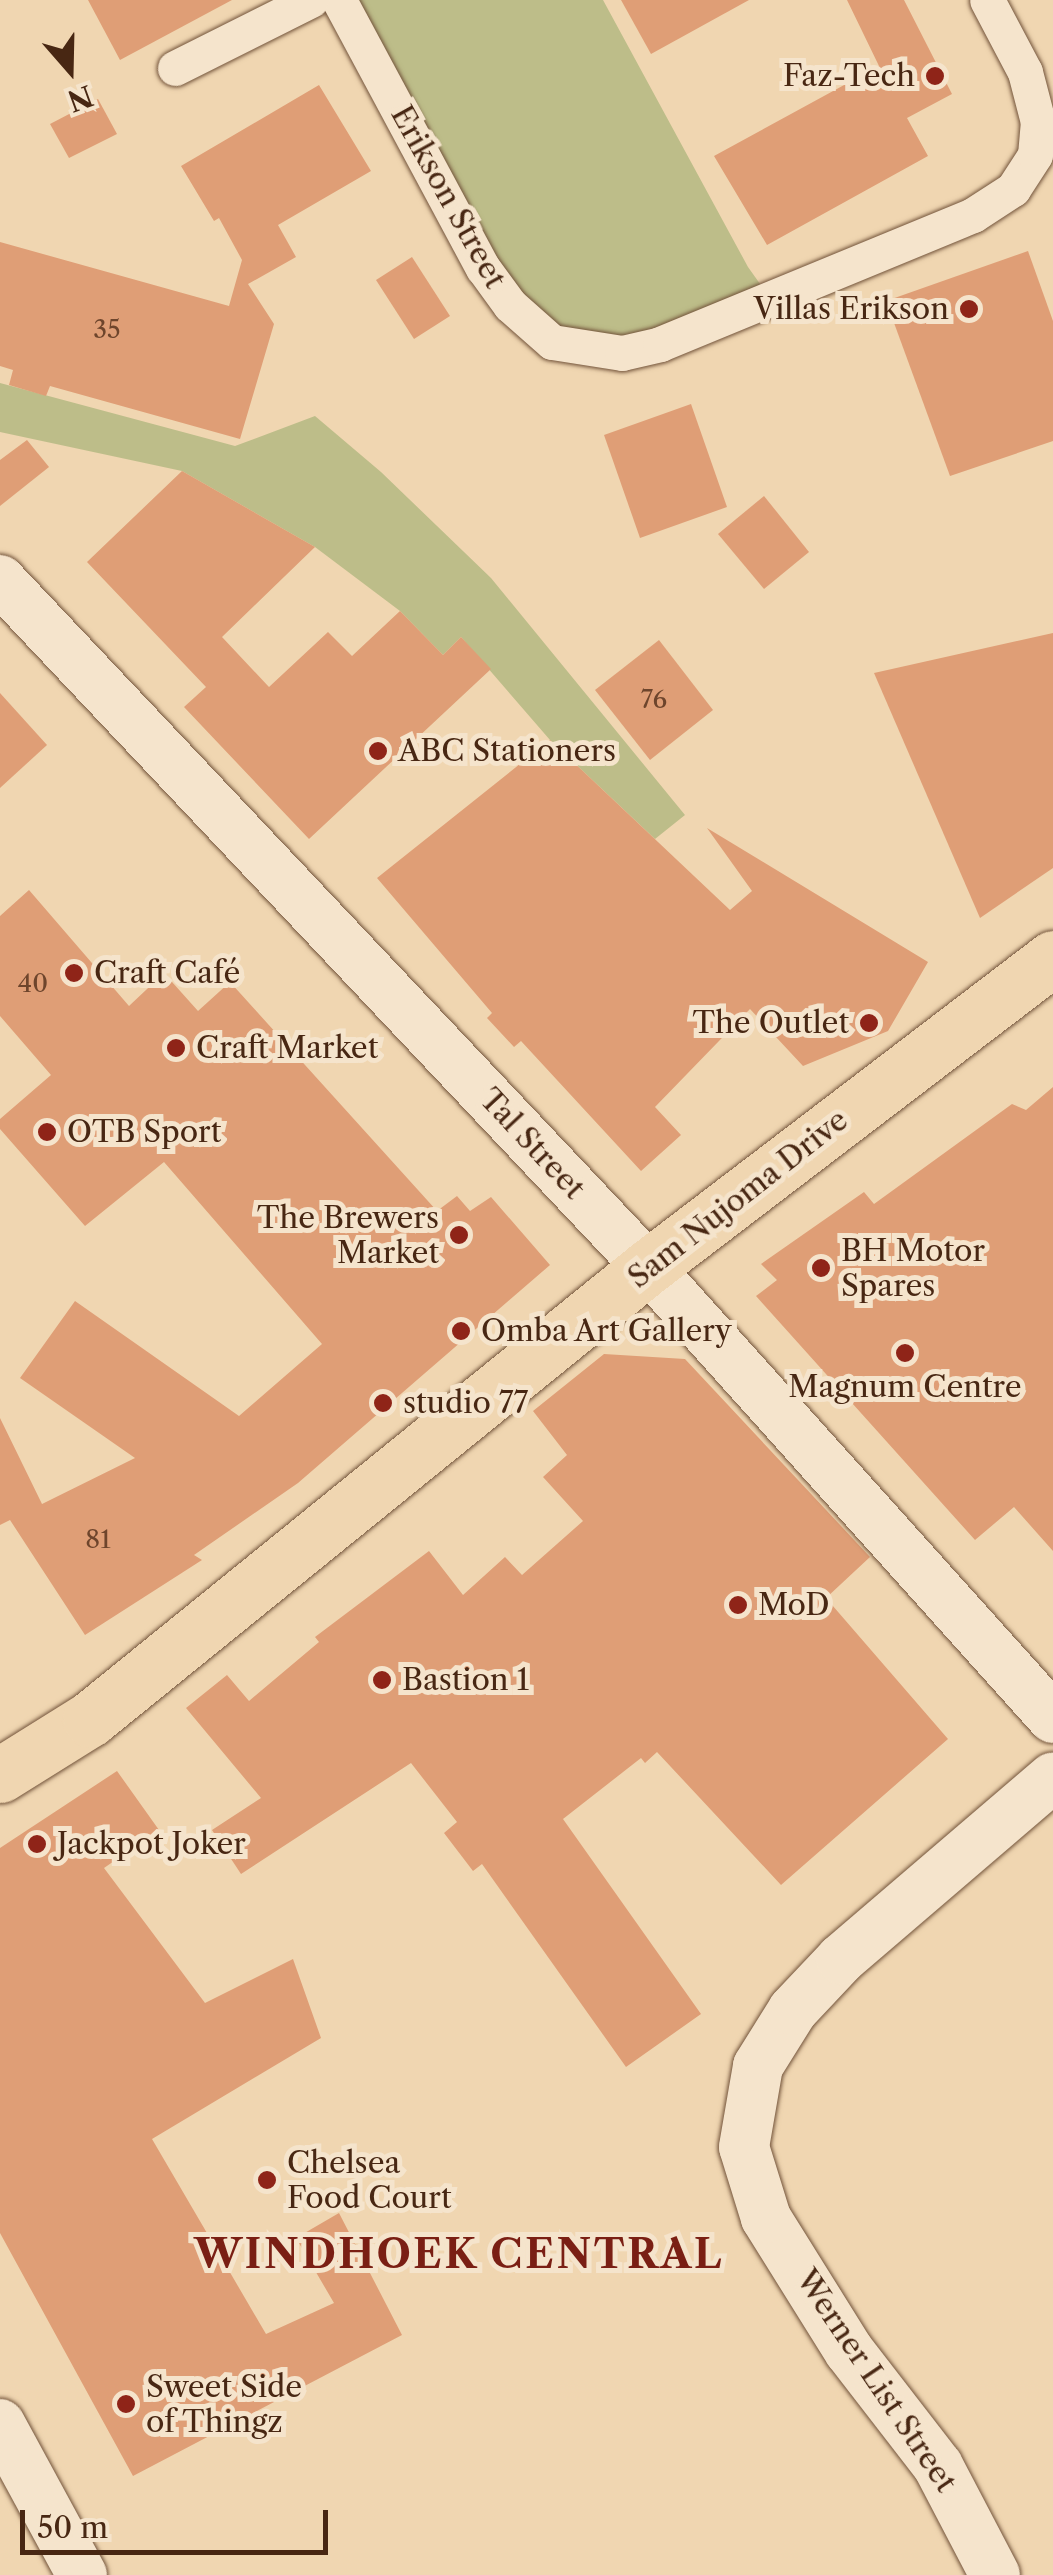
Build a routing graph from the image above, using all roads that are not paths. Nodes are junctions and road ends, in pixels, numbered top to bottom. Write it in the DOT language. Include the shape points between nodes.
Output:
graph roads {
  1 [pos="312,0"];
  2 [pos="340,0"];
  3 [pos="986,0"];
  4 [pos="175,68"];
  5 [pos="0,580"];
  6 [pos="1053,958"];
  7 [pos="648,1267"];
  8 [pos="1053,1718"];
  9 [pos="0,1775"];
  10 [pos="1053,1777"];
  11 [pos="0,2424"];
  12 [pos="82,2575"];
  13 [pos="996,2575"];
  1 -- 4 [label="street"];
  2 -- 3 [label="street, Erikson Street" via="483,268 510,305 552,342 622,353 660,344 974,215 1013,189 1035,155 1038,122 1026,72"];
  5 -- 7 [label="street, Tal Street"];
  6 -- 7 [label="highway, Sam Nujoma Drive"];
  7 -- 8 [label="street, Tal Street"];
  7 -- 9 [label="highway, Sam Nujoma Drive" via="90,1718"];
  10 -- 13 [label="street, Werner List Street" via="841,1960 793,2010 758,2066 744,2147 766,2218 849,2350 938,2466"];
  11 -- 12 [label="street"];
}
